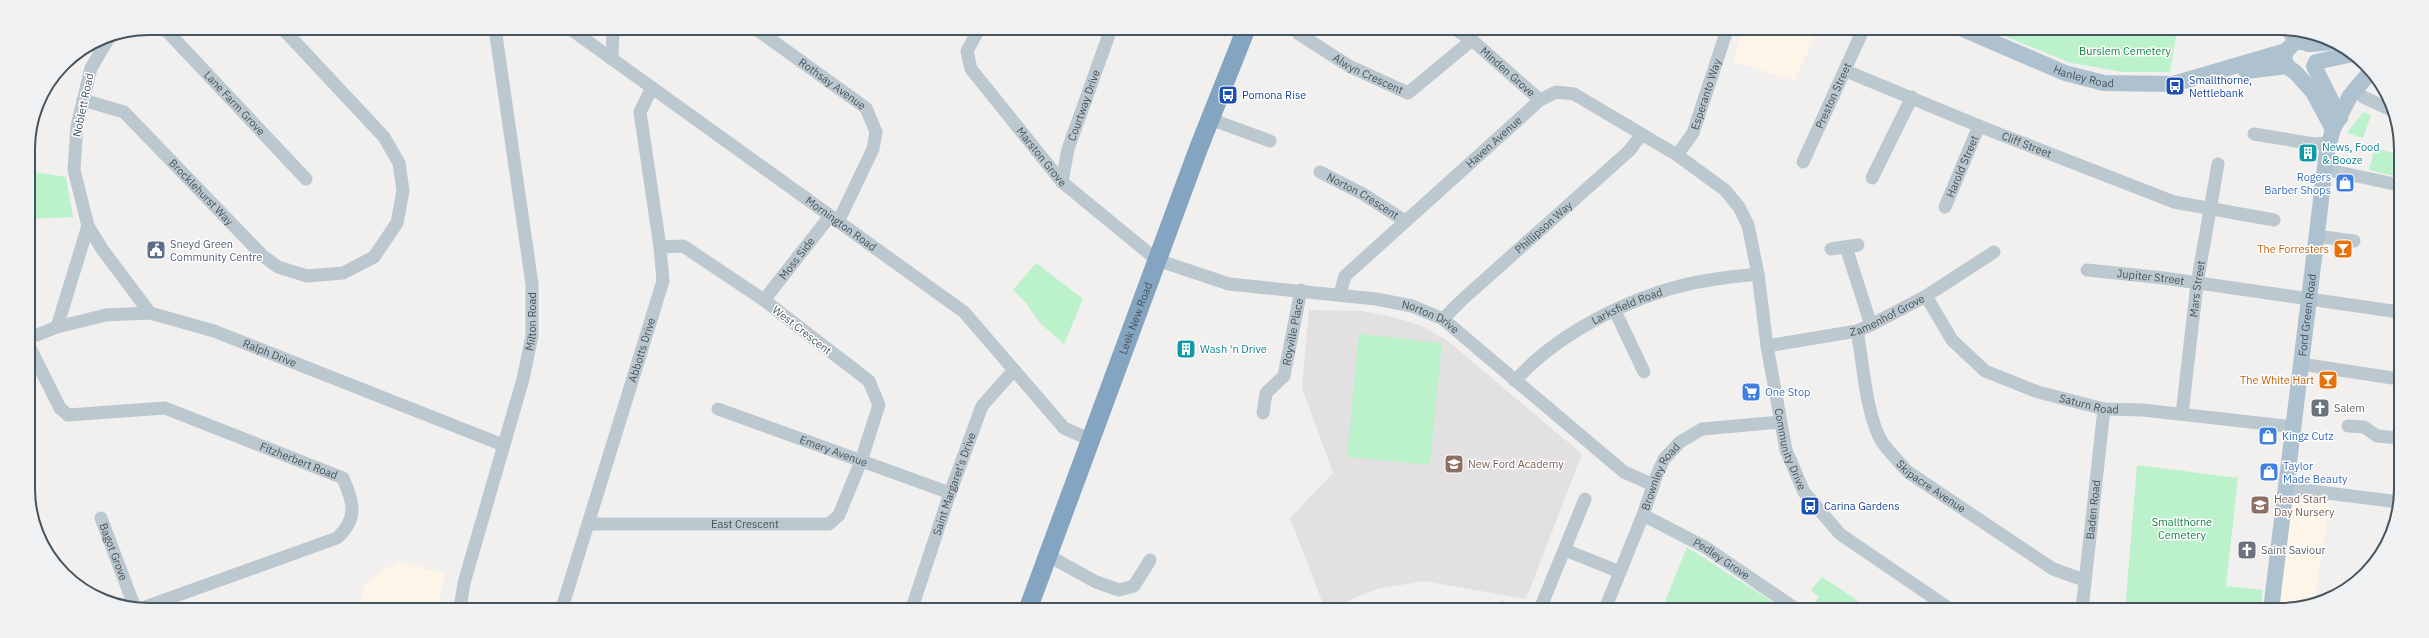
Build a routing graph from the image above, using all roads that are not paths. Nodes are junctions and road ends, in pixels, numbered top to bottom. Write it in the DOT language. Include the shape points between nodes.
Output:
graph roads {
  1 [pos="171,35"];
  2 [pos="289,35"];
  3 [pos="496,35"];
  4 [pos="579,35"];
  5 [pos="613,35"];
  6 [pos="764,35"];
  7 [pos="976,35"];
  8 [pos="1109,35"];
  9 [pos="1244,35"];
  10 [pos="1301,35"];
  11 [pos="1464,35"];
  12 [pos="1725,35"];
  13 [pos="1861,35"];
  14 [pos="1977,35"];
  15 [pos="1472,40"];
  16 [pos="105,44"];
  17 [pos="2324,44"];
  18 [pos="2293,51"];
  19 [pos="2346,56"];
  20 [pos="612,59"];
  21 [pos="2315,64"];
  22 [pos="1846,71"];
  23 [pos="2368,75"];
  24 [pos="2375,85"];
  25 [pos="652,88"];
  26 [pos="1912,97"];
  27 [pos="2364,97"];
  28 [pos="83,100"];
  29 [pos="1540,100"];
  30 [pos="2386,107"];
  31 [pos="1210,119"];
  32 [pos="1979,126"];
  33 [pos="2334,130"];
  34 [pos="2254,134"];
  35 [pos="1641,135"];
  36 [pos="1270,141"];
  37 [pos="1677,155"];
  38 [pos="1803,162"];
  39 [pos="2218,164"];
  40 [pos="2324,169"];
  41 [pos="1320,172"];
  42 [pos="1872,178"];
  43 [pos="306,179"];
  44 [pos="1062,182"];
  45 [pos="2394,184"];
  46 [pos="1945,207"];
  47 [pos="2210,208"];
  48 [pos="834,219"];
  49 [pos="2274,220"];
  50 [pos="1405,221"];
  51 [pos="88,226"];
  52 [pos="2316,236"];
  53 [pos="2349,237"];
  54 [pos="660,248"];
  55 [pos="1830,249"];
  56 [pos="1994,252"];
  57 [pos="1157,260"];
  58 [pos="2087,270"];
  59 [pos="1758,274"];
  60 [pos="2197,284"];
  61 [pos="1301,290"];
  62 [pos="1340,294"];
  63 [pos="1926,296"];
  64 [pos="764,300"];
  65 [pos="2308,301"];
  66 [pos="1615,311"];
  67 [pos="2394,311"];
  68 [pos="150,313"];
  69 [pos="1444,319"];
  70 [pos="1871,325"];
  71 [pos="57,327"];
  72 [pos="1857,331"];
  73 [pos="35,336"];
  74 [pos="1767,346"];
  75 [pos="35,358"];
  76 [pos="2301,364"];
  77 [pos="1014,370"];
  78 [pos="1644,372"];
  79 [pos="2394,378"];
  80 [pos="1515,381"];
  81 [pos="718,409"];
  82 [pos="2104,409"];
  83 [pos="1263,413"];
  84 [pos="2182,414"];
  85 [pos="1780,422"];
  86 [pos="2348,426"];
  87 [pos="2294,427"];
  88 [pos="2394,438"];
  89 [pos="1091,440"];
  90 [pos="504,445"];
  91 [pos="861,461"];
  92 [pos="1653,485"];
  93 [pos="2287,488"];
  94 [pos="950,493"];
  95 [pos="1585,499"];
  96 [pos="2393,501"];
  97 [pos="1643,515"];
  98 [pos="101,518"];
  99 [pos="589,524"];
  100 [pos="1565,550"];
  101 [pos="1049,556"];
  102 [pos="1150,560"];
  103 [pos="1620,572"];
  104 [pos="2084,580"];
  105 [pos="133,602"];
  106 [pos="156,603"];
  107 [pos="461,603"];
  108 [pos="564,603"];
  109 [pos="914,603"];
  110 [pos="1030,603"];
  111 [pos="1543,603"];
  112 [pos="1607,603"];
  113 [pos="1787,603"];
  114 [pos="1941,603"];
  115 [pos="2082,603"];
  116 [pos="2272,603"];
  1 -- 43 [label="street, Lane Farm Grove"];
  2 -- 28 [label="street, Brocklehurst Way" via="384,137 399,163 402,191 397,223 374,257 343,273 307,276 278,268 263,256 124,112"];
  3 -- 90 [label="street, Milton Road" via="532,284 534,316 523,379"];
  4 -- 20 [label="street, Mornington Road"];
  5 -- 20 [label="street"];
  6 -- 48 [label="street, Rothsay Avenue" via="866,108 876,132 873,149"];
  7 -- 44 [label="street, Marston Grove" via="967,51 971,69"];
  8 -- 44 [label="street, Courtway Drive" via="1068,149"];
  9 -- 31 [label="highway, Leek New Road"];
  10 -- 15 [label="street, Alwyn Crescent" via="1349,66 1408,93"];
  11 -- 15 [label="street, Minden Grove"];
  12 -- 37 [label="street, Esperanto Way" via="1693,133"];
  13 -- 22 [label="street, Preston Street"];
  14 -- 18 [label="main road, Hanley Road" via="2065,73 2104,83 2173,84"];
  15 -- 29 [label="street, Minden Grove"];
  16 -- 28 [label="street, Noblett Road" via="91,68"];
  17 -- 18 [label="main road"];
  18 -- 21 [label="main road" via="2315,52"];
  18 -- 21 [label="main road" via="2305,73"];
  18 -- 33 [label="main road"];
  19 -- 21 [label="main road"];
  20 -- 25 [label="street, Mornington Road"];
  21 -- 33 [label="main road"];
  22 -- 26 [label="street, Cliff Street"];
  22 -- 38 [label="street, Preston Street"];
  23 -- 33 [label="main road, Ford Green Road" via="2350,96"];
  24 -- 27 [label="main road"];
  25 -- 48 [label="street, Mornington Road"];
  25 -- 54 [label="street, Abbotts Drive" via="640,112"];
  26 -- 32 [label="street, Cliff Street"];
  26 -- 42 [label="street"];
  27 -- 30 [label="street"];
  27 -- 33 [label="main road"];
  28 -- 51 [label="street, Noblett Road" via="77,126 74,170"];
  29 -- 35 [label="street, Haven Avenue" via="1556,92 1574,94"];
  29 -- 50 [label="street, Haven Avenue"];
  31 -- 36 [label="street"];
  31 -- 57 [label="highway, Leek New Road"];
  32 -- 46 [label="street, Harold Street"];
  32 -- 47 [label="street, Cliff Street" via="2177,203"];
  33 -- 34 [label="street" via="2314,144"];
  33 -- 40 [label="main road, Ford Green Road"];
  35 -- 37 [label="street, Haven Avenue"];
  35 -- 69 [label="street, Phillipson Way" via="1629,151 1463,299"];
  37 -- 59 [label="street, Community Drive" via="1724,190 1739,207 1748,225"];
  39 -- 47 [label="street, Mars Street"];
  40 -- 45 [label="street"];
  40 -- 52 [label="main road, Ford Green Road"];
  41 -- 50 [label="street, Norton Crescent" via="1363,194"];
  44 -- 57 [label="street, Marston Grove"];
  47 -- 49 [label="street, Cliff Street"];
  47 -- 60 [label="street, Mars Street"];
  48 -- 64 [label="street, Moss Side"];
  48 -- 77 [label="street, Mornington Road" via="964,312"];
  50 -- 62 [label="street, Haven Avenue" via="1345,276"];
  51 -- 68 [label="street, Noblett Road"];
  51 -- 71 [label="street"];
  52 -- 53 [label="street"];
  52 -- 65 [label="main road, Ford Green Road"];
  54 -- 64 [label="street, West Crescent" via="683,246"];
  54 -- 99 [label="street, Abbotts Drive" via="663,281"];
  55 -- 70 [label="street" via="1852,246"];
  56 -- 63 [label="street, Zamenhof Grove"];
  57 -- 61 [label="street, Norton Drive" via="1229,284"];
  57 -- 89 [label="highway, Leek New Road"];
  58 -- 60 [label="street, Jupiter Street"];
  59 -- 66 [label="street, Larksfield Road" via="1709,280 1674,288"];
  59 -- 74 [label="street, Community Drive"];
  60 -- 65 [label="street, Jupiter Street"];
  60 -- 84 [label="street, Mars Street"];
  61 -- 62 [label="street, Norton Drive"];
  61 -- 83 [label="street, Royville Place" via="1284,376 1266,393"];
  62 -- 69 [label="street, Norton Drive" via="1412,306"];
  63 -- 70 [label="street, Zamenhof Grove"];
  63 -- 82 [label="street, Saturn Road" via="1952,340 1985,371 2038,392"];
  64 -- 91 [label="street, West Crescent" via="869,381 879,405"];
  65 -- 67 [label="street, Jupiter Street"];
  65 -- 76 [label="main road, Ford Green Road"];
  66 -- 78 [label="street"];
  66 -- 80 [label="street, Larksfield Road" via="1580,328 1532,362"];
  68 -- 71 [label="street, Ralph Drive" via="106,315"];
  68 -- 90 [label="street, Ralph Drive" via="214,331"];
  69 -- 80 [label="street, Norton Drive"];
  70 -- 72 [label="street, Zamenhof Grove"];
  71 -- 73 [label="street, Ralph Drive"];
  72 -- 74 [label="street, Zamenhof Grove"];
  72 -- 104 [label="street, Skipacre Avenue" via="1873,421 1882,441 1908,472 2053,569"];
  74 -- 85 [label="street, Community Drive"];
  75 -- 106 [label="street, Fitzherbert Road" via="60,408 68,415 166,408 343,478 353,501 350,522 336,538"];
  76 -- 79 [label="street"];
  76 -- 87 [label="main road, Ford Green Road"];
  77 -- 89 [label="street, Mornington Road" via="1064,428"];
  77 -- 94 [label="street, Saint Margaret's Drive" via="982,406"];
  80 -- 92 [label="street, Norton Drive" via="1624,472"];
  81 -- 91 [label="street, Emery Avenue"];
  82 -- 84 [label="street, Saturn Road"];
  82 -- 104 [label="street, Baden Road"];
  84 -- 87 [label="street, Saturn Road"];
  85 -- 92 [label="street, Brownley Road" via="1702,429 1680,442 1664,459"];
  85 -- 114 [label="street, Community Drive" via="1786,450 1804,492 1830,524"];
  86 -- 88 [label="street" via="2364,422 2377,436"];
  87 -- 93 [label="main road, Ford Green Road"];
  89 -- 101 [label="highway, Leek New Road"];
  90 -- 107 [label="street, Milton Road" via="464,583"];
  91 -- 94 [label="street, Emery Avenue"];
  91 -- 99 [label="street, East Crescent" via="840,515 829,524"];
  92 -- 97 [label="street, Brownley Road"];
  93 -- 96 [label="street"];
  93 -- 116 [label="main road, Ford Green Road"];
  94 -- 109 [label="street, Saint Margaret's Drive"];
  95 -- 100 [label="street"];
  97 -- 103 [label="street, Brownley Road"];
  97 -- 113 [label="street, Pedley Grove" via="1705,547"];
  98 -- 105 [label="street, Bagot Grove"];
  99 -- 108 [label="street, Abbotts Drive"];
  100 -- 103 [label="street"];
  100 -- 111 [label="street"];
  101 -- 102 [label="street" via="1096,582 1119,590 1134,586"];
  101 -- 110 [label="highway, Leek New Road"];
  103 -- 112 [label="street, Brownley Road"];
  104 -- 115 [label="street, Baden Road"];
}
